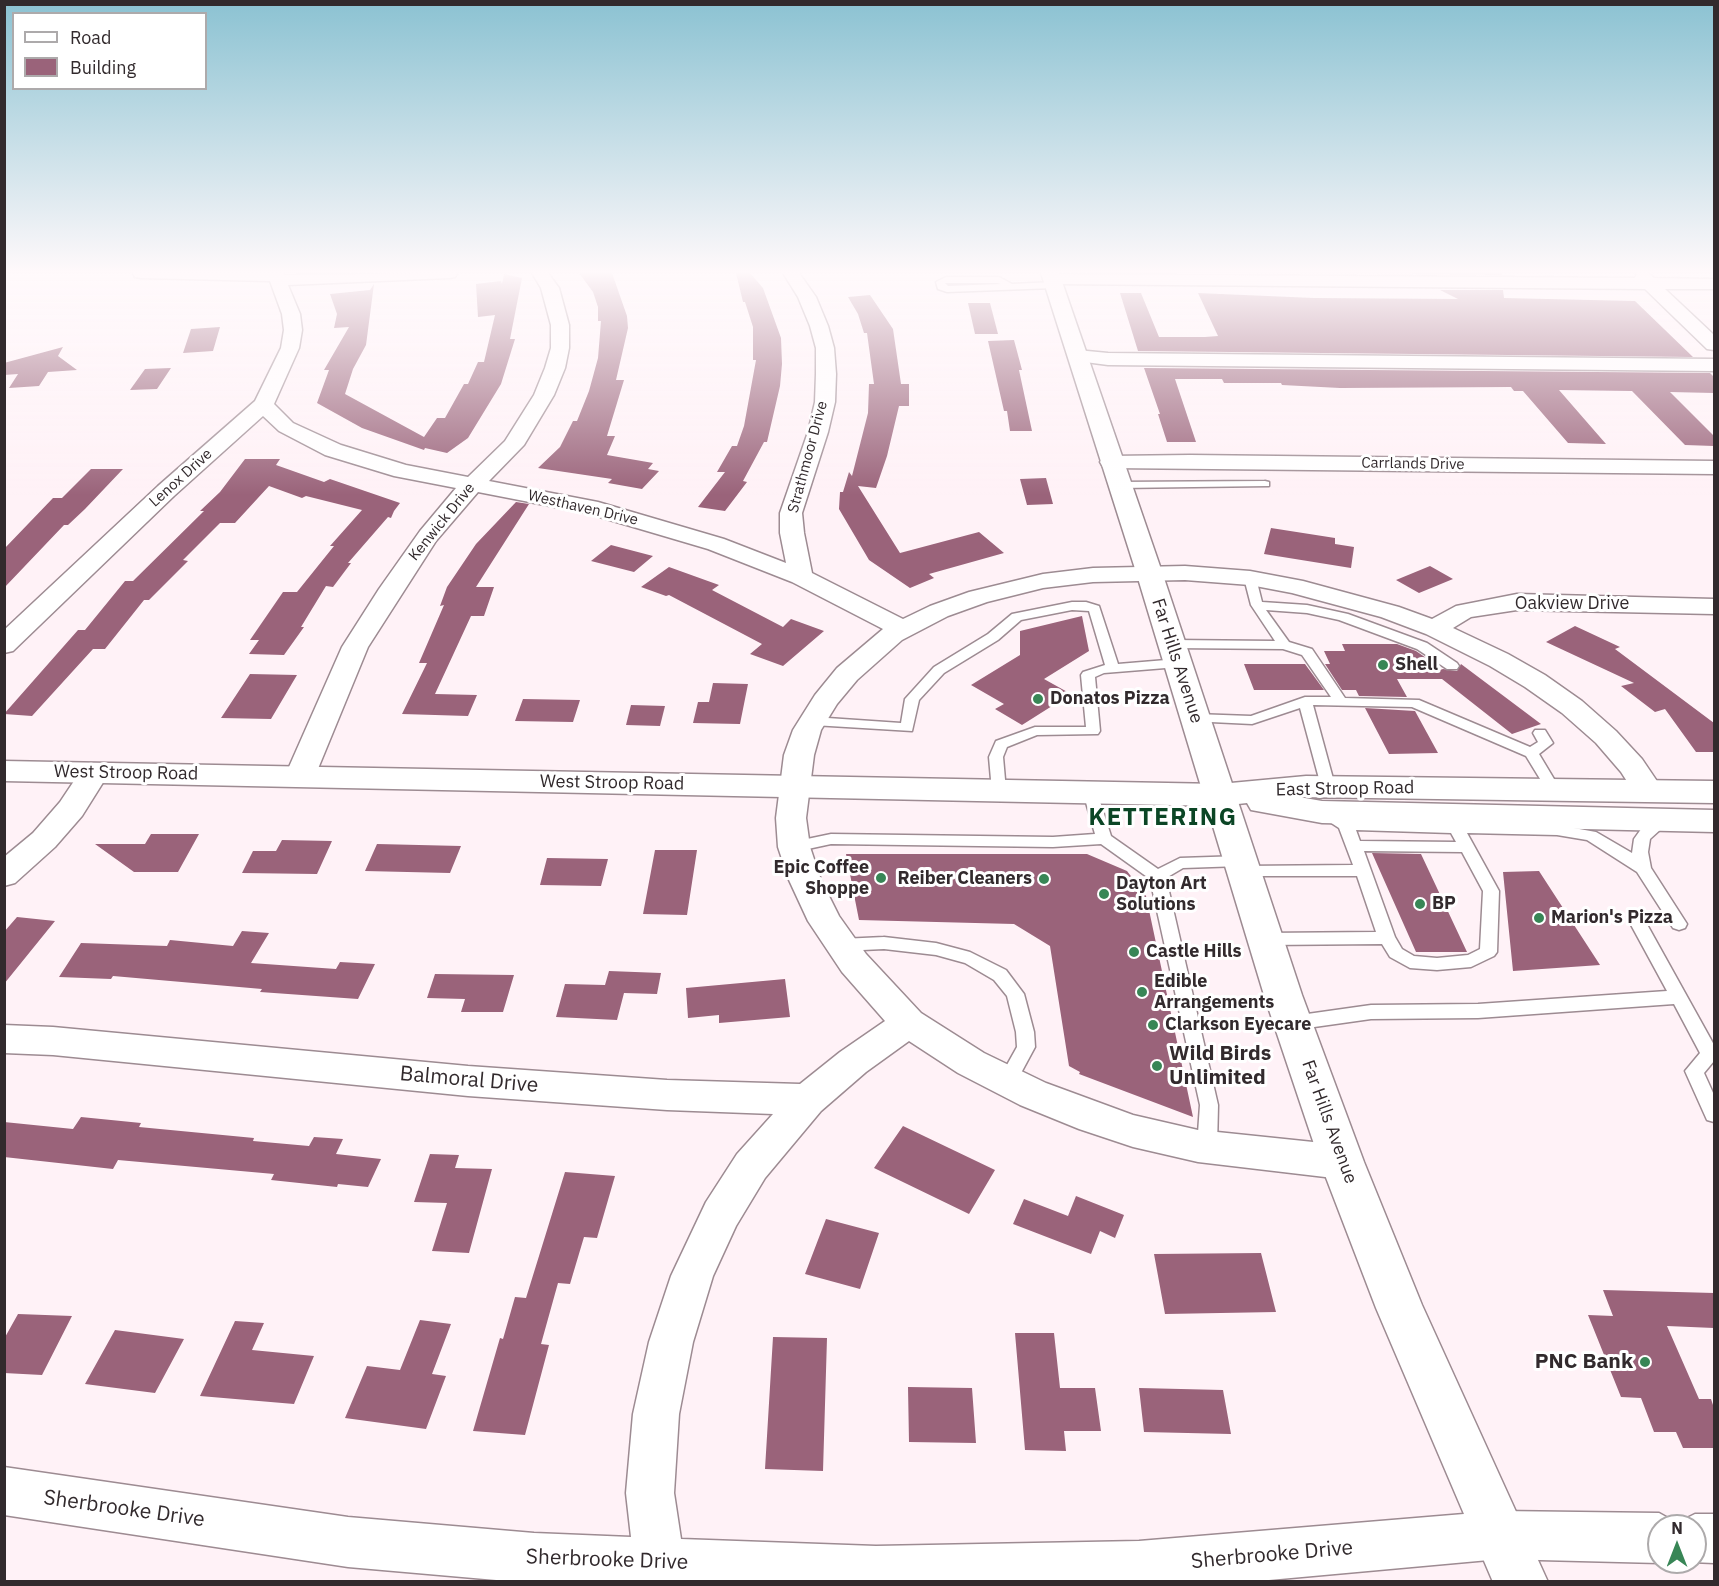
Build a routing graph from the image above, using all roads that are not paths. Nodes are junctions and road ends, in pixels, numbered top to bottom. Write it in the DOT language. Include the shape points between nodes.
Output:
graph roads {
  1 [pos="290,347"];
  2 [pos="560,347"];
  3 [pos="825,347"];
  4 [pos="1074,347"];
  5 [pos="1077,356"];
  6 [pos="1714,365"];
  7 [pos="264,404"];
  8 [pos="1215,461"];
  9 [pos="1111,462"];
  10 [pos="1714,468"];
  11 [pos="471,484"];
  12 [pos="1119,484"];
  13 [pos="1227,484"];
  14 [pos="1265,484"];
  15 [pos="1150,574"];
  16 [pos="801,577"];
  17 [pos="1250,578"];
  18 [pos="1257,605"];
  19 [pos="1714,606"];
  20 [pos="902,629"];
  21 [pos="1435,629"];
  22 [pos="4,645"];
  23 [pos="1284,645"];
  24 [pos="1175,654"];
  25 [pos="1452,666"];
  26 [pos="1113,668"];
  27 [pos="1305,701"];
  28 [pos="1341,702"];
  29 [pos="1195,718"];
  30 [pos="813,721"];
  31 [pos="1540,733"];
  32 [pos="1531,753"];
  33 [pos="4,771"];
  34 [pos="94,773"];
  35 [pos="300,776"];
  36 [pos="796,787"];
  37 [pos="1553,789"];
  38 [pos="1648,790"];
  39 [pos="999,791"];
  40 [pos="1090,792"];
  41 [pos="1714,792"];
  42 [pos="1220,795"];
  43 [pos="1332,808"];
  44 [pos="1663,820"];
  45 [pos="1714,821"];
  46 [pos="1456,827"];
  47 [pos="1104,839"];
  48 [pos="1353,846"];
  49 [pos="1466,846"];
  50 [pos="794,847"];
  51 [pos="1242,866"];
  52 [pos="1643,868"];
  53 [pos="1363,870"];
  54 [pos="4,875"];
  55 [pos="1156,876"];
  56 [pos="1638,923"];
  57 [pos="1678,924"];
  58 [pos="1387,938"];
  59 [pos="1265,939"];
  60 [pos="841,945"];
  61 [pos="1679,998"];
  62 [pos="908,1023"];
  63 [pos="1293,1023"];
  64 [pos="4,1039"];
  65 [pos="1007,1081"];
  66 [pos="808,1100"];
  67 [pos="1714,1114"];
  68 [pos="1207,1147"];
  69 [pos="1342,1162"];
  70 [pos="4,1491"];
  71 [pos="1500,1535"];
  72 [pos="1647,1538"];
  73 [pos="660,1572"];
  74 [pos="1521,1581"];
  1 -- 7 [label="street, Lenox Drive"];
  2 -- 11 [label="street, Kenwick Drive" via="544,395 513,445"];
  3 -- 16 [label="street, Strathmoor Drive" via="825,402 791,513"];
  4 -- 5 [label="main road, Far Hills Avenue"];
  5 -- 6 [label="street"];
  5 -- 9 [label="main road, Far Hills Avenue"];
  7 -- 11 [label="street, Westhaven Drive" via="286,427 333,450 402,471"];
  7 -- 22 [label="street, Lenox Drive"];
  8 -- 9 [label="street, Carrlands Drive"];
  8 -- 10 [label="street, Carrlands Drive"];
  8 -- 13 [label="lane"];
  9 -- 12 [label="main road, Far Hills Avenue"];
  11 -- 16 [label="street, Westhaven Drive" via="634,519 716,544"];
  11 -- 35 [label="street, Kenwick Drive" via="428,536 355,648"];
  12 -- 13 [label="lane"];
  12 -- 15 [label="main road, Far Hills Avenue"];
  13 -- 14 [label="lane"];
  15 -- 17 [label="street"];
  15 -- 20 [label="street" via="1093,575 1006,588 939,611"];
  15 -- 24 [label="main road, Far Hills Avenue"];
  16 -- 20 [label="street, Westhaven Drive"];
  17 -- 18 [label="lane"];
  17 -- 21 [label="street" via="1345,598"];
  18 -- 23 [label="lane"];
  18 -- 25 [label="lane" via="1307,609 1342,617 1422,646"];
  19 -- 21 [label="street, Oakview Drive" via="1517,602 1465,611"];
  20 -- 30 [label="street" via="847,674"];
  21 -- 38 [label="street" via="1499,660 1572,707 1606,737"];
  23 -- 24 [label="lane"];
  23 -- 28 [label="lane" via="1307,652"];
  24 -- 26 [label="lane"];
  24 -- 29 [label="main road, Far Hills Avenue"];
  26 -- 30 [label="lane" via="1095,609 1072,606 1017,617 993,637 939,670 912,699 908,728"];
  26 -- 39 [label="lane" via="1088,675 1093,731 1035,731 1001,744 996,757"];
  27 -- 28 [label="lane"];
  27 -- 29 [label="lane" via="1252,720"];
  27 -- 43 [label="lane"];
  28 -- 32 [label="lane" via="1414,703"];
  29 -- 42 [label="main road, Far Hills Avenue"];
  30 -- 36 [label="street" via="799,755"];
  31 -- 32 [label="lane" via="1546,743"];
  32 -- 37 [label="lane"];
  33 -- 34 [label="main road, West Stroop Road"];
  34 -- 35 [label="main road, West Stroop Road"];
  34 -- 54 [label="street" via="71,809 44,840"];
  35 -- 36 [label="main road, West Stroop Road"];
  36 -- 39 [label="main road, West Stroop Road"];
  36 -- 50 [label="street" via="791,818"];
  37 -- 38 [label="main road, East Stroop Road"];
  37 -- 43 [label="main road, East Stroop Road"];
  38 -- 41 [label="main road, East Stroop Road"];
  39 -- 40 [label="main road, West Stroop Road"];
  40 -- 42 [label="main road, West Stroop Road"];
  40 -- 47 [label="lane"];
  42 -- 43 [label="main road, East Stroop Road"];
  42 -- 51 [label="main road, Far Hills Avenue"];
  43 -- 44 [label="main road, East Stroop Road"];
  43 -- 46 [label="lane"];
  43 -- 48 [label="lane"];
  44 -- 45 [label="main road, East Stroop Road"];
  44 -- 52 [label="lane" via="1642,839"];
  46 -- 49 [label="lane"];
  46 -- 52 [label="lane" via="1557,830 1591,836"];
  47 -- 50 [label="lane" via="1041,842 831,839"];
  47 -- 55 [label="lane"];
  48 -- 49 [label="lane"];
  48 -- 53 [label="lane"];
  49 -- 58 [label="lane" via="1491,891 1488,952 1472,961 1410,962 1396,953"];
  50 -- 60 [label="street" via="805,880"];
  51 -- 53 [label="lane"];
  51 -- 55 [label="lane" via="1180,863"];
  51 -- 59 [label="main road, Far Hills Avenue"];
  52 -- 57 [label="lane"];
  53 -- 58 [label="lane"];
  55 -- 68 [label="lane" via="1209,1105"];
  56 -- 61 [label="lane"];
  58 -- 59 [label="lane"];
  59 -- 63 [label="main road, Far Hills Avenue"];
  60 -- 62 [label="street"];
  60 -- 65 [label="lane" via="884,943 936,949 970,958 1000,975 1015,994 1026,1047"];
  61 -- 63 [label="lane" via="1478,1011 1371,1012"];
  61 -- 67 [label="lane" via="1710,1054 1694,1071"];
  62 -- 65 [label="street"];
  62 -- 66 [label="street"];
  63 -- 69 [label="main road, Far Hills Avenue"];
  64 -- 66 [label="street, Balmoral Drive" via="468,1081"];
  65 -- 68 [label="street" via="1093,1118"];
  66 -- 73 [label="street" via="751,1166 720,1215 692,1276 670,1342 656,1414 650,1493"];
  68 -- 69 [label="street"];
  69 -- 71 [label="main road, Far Hills Avenue" via="1400,1308"];
  70 -- 73 [label="street, Sherbrooke Drive" via="348,1542"];
  71 -- 72 [label="street, Sherbrooke Drive"];
  71 -- 73 [label="street, Sherbrooke Drive" via="1139,1566"];
  71 -- 74 [label="main road, Far Hills Avenue"];
}
